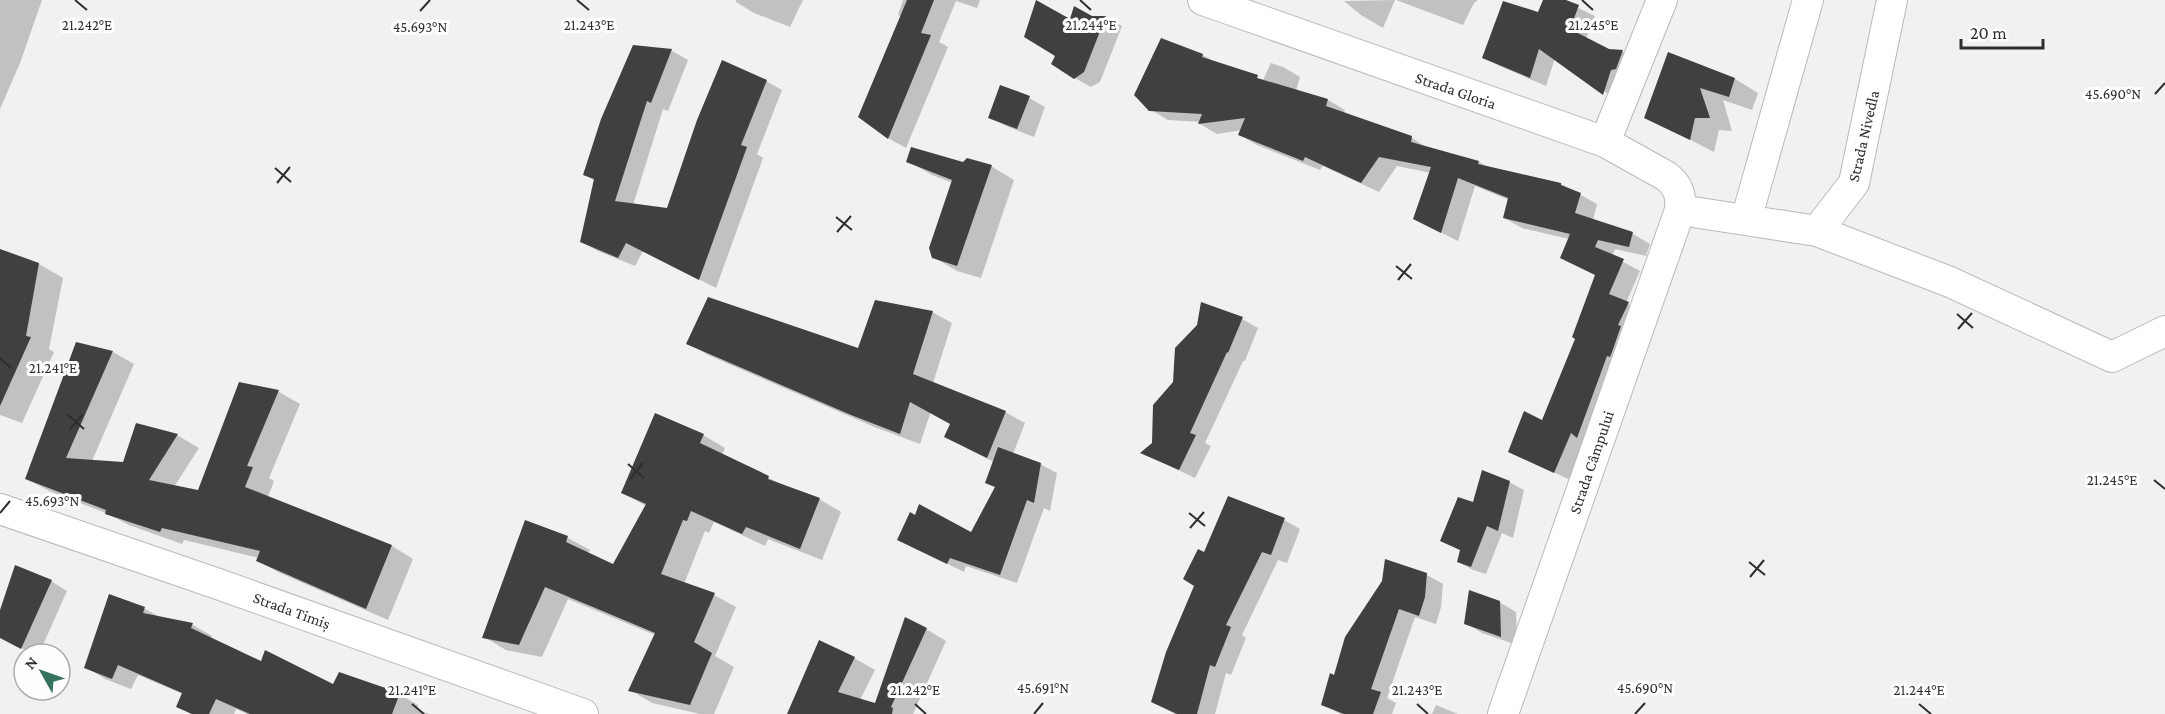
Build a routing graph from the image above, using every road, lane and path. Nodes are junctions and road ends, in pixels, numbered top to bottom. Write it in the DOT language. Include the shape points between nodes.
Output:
graph roads {
  1 [pos="1203,0"];
  2 [pos="1662,0"];
  3 [pos="1808,0"];
  4 [pos="1892,0"];
  5 [pos="1605,142"];
  6 [pos="1680,210"];
  7 [pos="1746,220"];
  8 [pos="1817,231"];
  9 [pos="2165,331"];
  10 [pos="0,509"];
  11 [pos="583,714"];
  12 [pos="1503,714"];
  1 -- 5 [label="street, Strada Gloria"];
  2 -- 5 [label="street"];
  3 -- 7 [label="street"];
  4 -- 8 [label="street, Strada Nivedla" via="1854,183"];
  5 -- 6 [label="street, Strada Gloria" via="1675,182 1681,194"];
  6 -- 7 [label="street"];
  6 -- 12 [label="street, Strada Câmpului"];
  7 -- 8 [label="street"];
  8 -- 9 [label="street" via="1950,282 2112,357"];
  10 -- 11 [label="street, Strada Timiș"];
}
